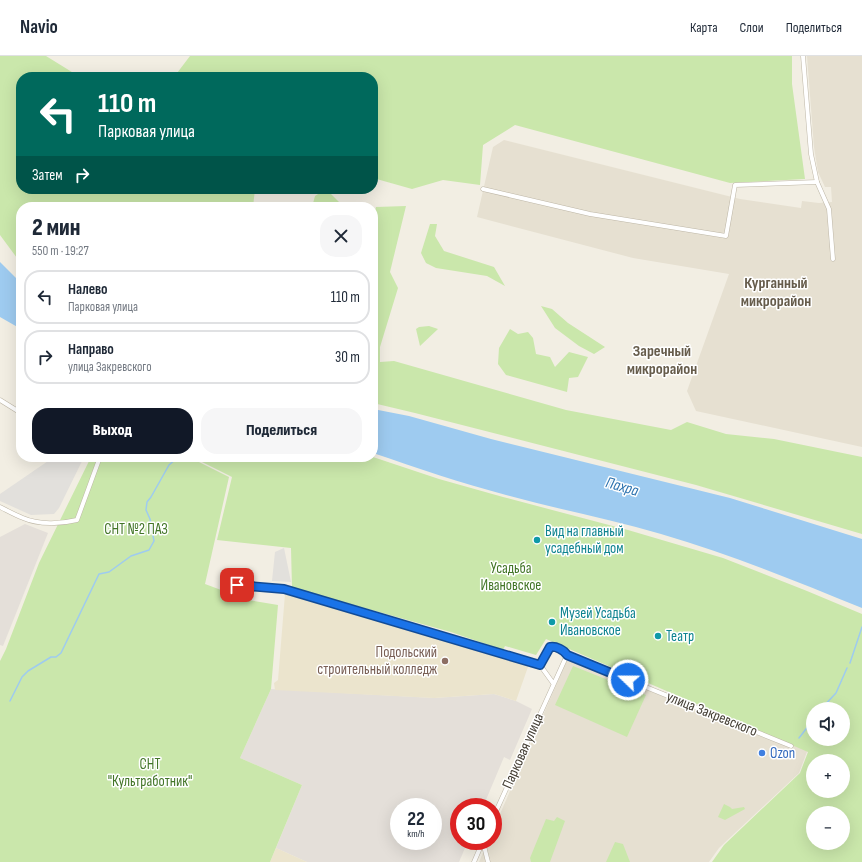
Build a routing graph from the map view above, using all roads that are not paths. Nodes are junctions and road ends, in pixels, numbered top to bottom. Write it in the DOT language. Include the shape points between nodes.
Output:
graph roads {
  1 [pos="803,56"];
  2 [pos="817,182"];
  3 [pos="483,189"];
  4 [pos="833,259"];
  5 [pos="0,400"];
  6 [pos="16,410"];
  7 [pos="98,462"];
  8 [pos="0,507"];
  9 [pos="237,585"];
  10 [pos="567,655"];
  11 [pos="540,665"];
  12 [pos="553,683"];
  13 [pos="791,746"];
  14 [pos="502,798"];
  15 [pos="479,850"];
  16 [pos="485,850"];
  17 [pos="474,862"];
  18 [pos="488,862"];
  1 -- 2 [label="street" via="808,134"];
  2 -- 3 [label="street" via="736,185 726,236 590,214"];
  2 -- 4 [label="street" via="829,209"];
  5 -- 6 [label="street"];
  7 -- 8 [label="street" via="77,520 65,523 24,519"];
  9 -- 11 [label="street" via="284,589"];
  10 -- 11 [label="street" via="554,646 550,647"];
  10 -- 12 [label="street, Парковая улица"];
  10 -- 13 [label="street, улица Закревского"];
  11 -- 12 [label="street"];
  12 -- 14 [label="street, Парковая улица"];
  15 -- 17 [label="street"];
  16 -- 18 [label="street"];
}
